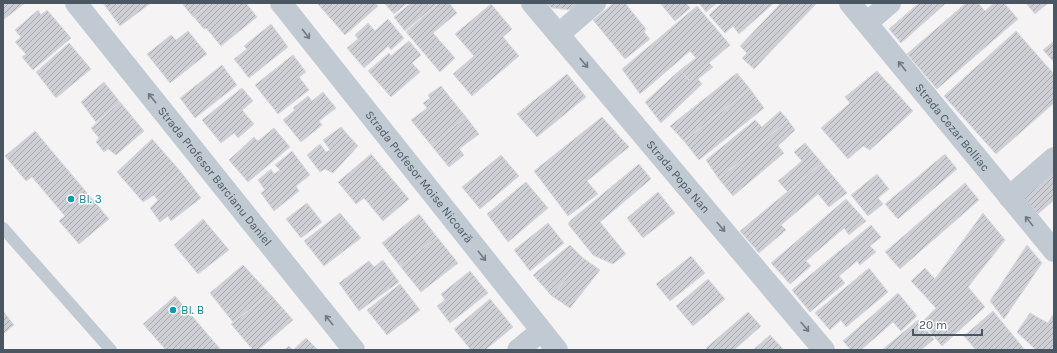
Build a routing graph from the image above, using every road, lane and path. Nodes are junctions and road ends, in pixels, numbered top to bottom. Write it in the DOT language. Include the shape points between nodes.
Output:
graph roads {
  1 [pos="76,3"];
  2 [pos="281,3"];
  3 [pos="532,3"];
  4 [pos="594,3"];
  5 [pos="850,3"];
  6 [pos="890,3"];
  7 [pos="867,23"];
  8 [pos="559,34"];
  9 [pos="1054,158"];
  10 [pos="1009,197"];
  11 [pos="3,228"];
  12 [pos="1054,251"];
  13 [pos="541,331"];
  14 [pos="111,350"];
  15 [pos="354,350"];
  16 [pos="518,350"];
  17 [pos="557,350"];
  18 [pos="824,350"];
  15 -- 1 [label="street, Strada Profesor Barcianu Daniel, one-way"];
  2 -- 13 [label="street, Strada Profesor Moise Nicoară, one-way"];
  3 -- 8 [label="street, Strada Popa Nan"];
  4 -- 8 [label="street"];
  5 -- 7 [label="street, Strada Cezar Bolliac"];
  6 -- 7 [label="street"];
  10 -- 7 [label="street, Strada Cezar Bolliac, one-way"];
  8 -- 18 [label="street, Strada Popa Nan, one-way"];
  9 -- 10 [label="street"];
  12 -- 10 [label="street, Strada Cezar Bolliac, one-way"];
  11 -- 14 [label="lane"];
  13 -- 16 [label="street"];
  13 -- 17 [label="street, Strada Profesor Moise Nicoară"];
}
